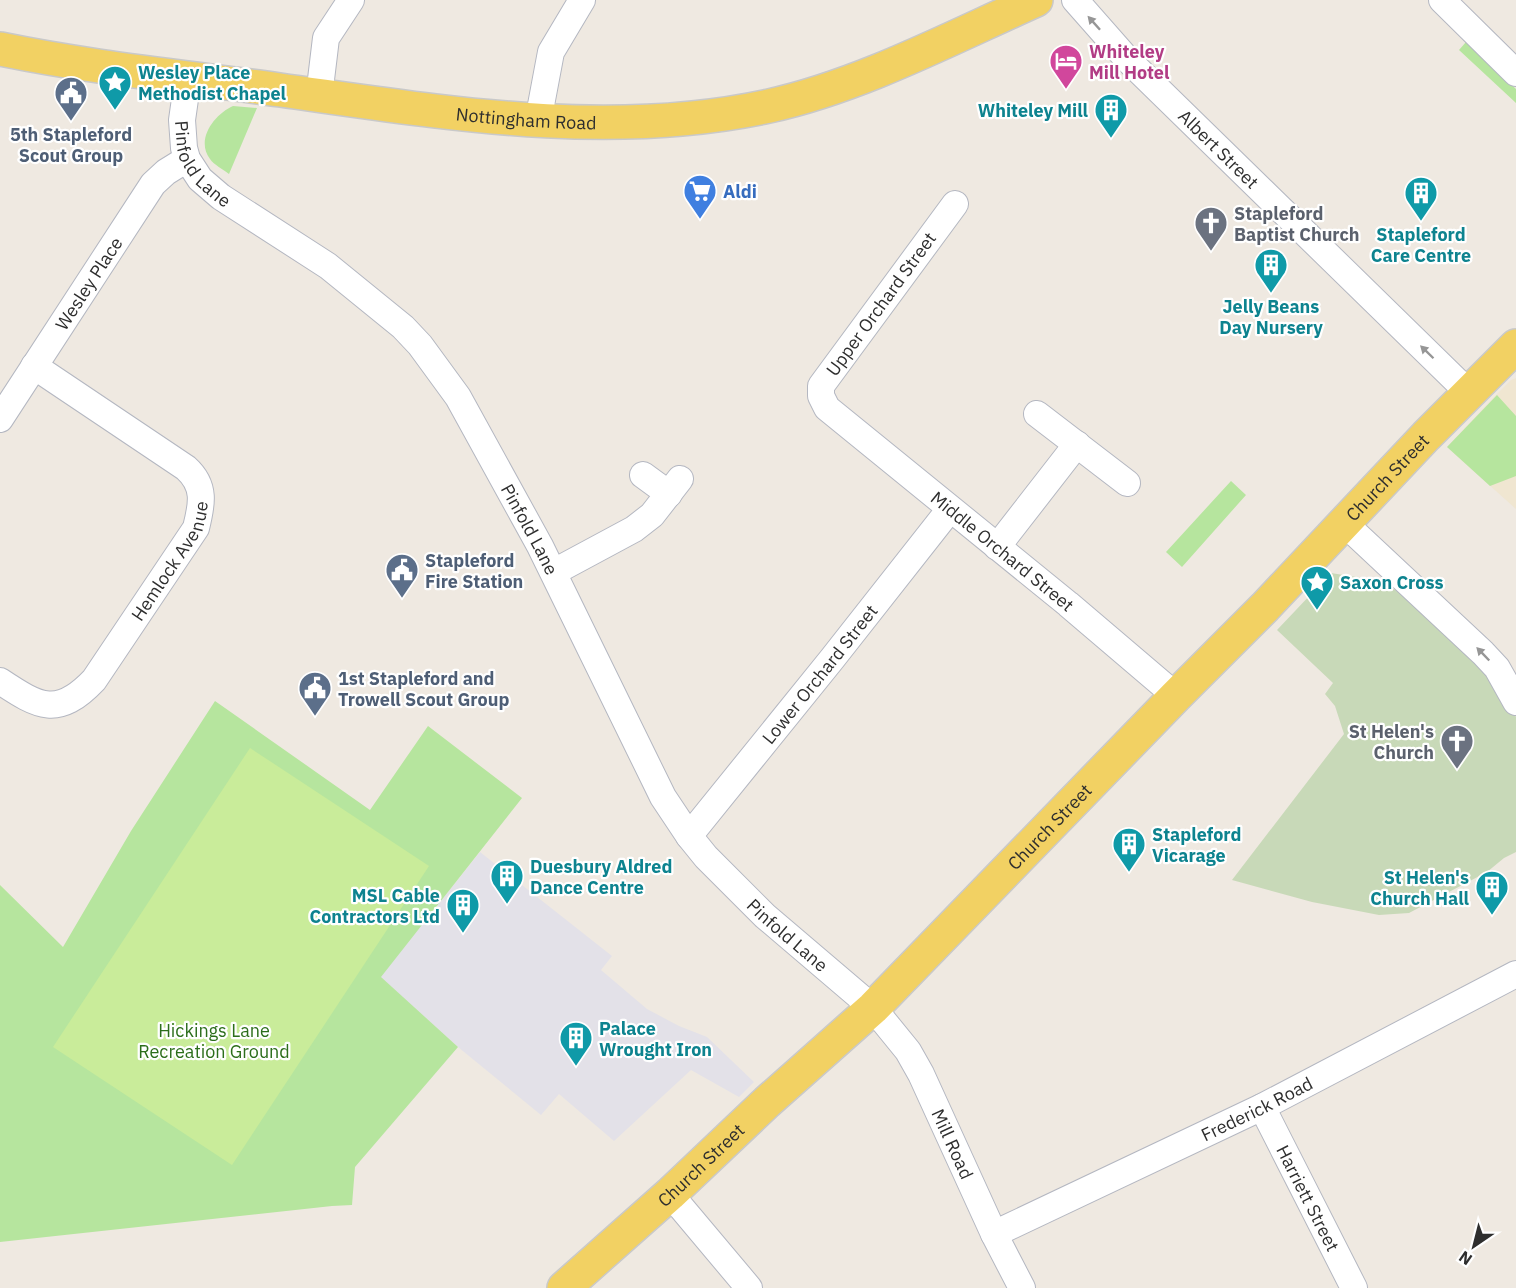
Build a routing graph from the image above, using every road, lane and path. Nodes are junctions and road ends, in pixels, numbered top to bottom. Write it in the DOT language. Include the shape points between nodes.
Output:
graph roads {
  1 [pos="351,0"];
  2 [pos="582,0"];
  3 [pos="1036,0"];
  4 [pos="1075,0"];
  5 [pos="1442,0"];
  6 [pos="0,49"];
  7 [pos="1516,73"];
  8 [pos="188,78"];
  9 [pos="319,96"];
  10 [pos="538,121"];
  11 [pos="187,159"];
  12 [pos="955,204"];
  13 [pos="1516,346"];
  14 [pos="34,366"];
  15 [pos="1469,393"];
  16 [pos="827,408"];
  17 [pos="1037,414"];
  18 [pos="0,419"];
  19 [pos="1077,444"];
  20 [pos="643,475"];
  21 [pos="1127,483"];
  22 [pos="950,509"];
  23 [pos="1344,523"];
  24 [pos="997,547"];
  25 [pos="554,572"];
  26 [pos="0,681"];
  27 [pos="1176,696"];
  28 [pos="1516,702"];
  29 [pos="689,836"];
  30 [pos="1516,974"];
  31 [pos="873,1008"];
  32 [pos="1262,1107"];
  33 [pos="670,1194"];
  34 [pos="994,1234"];
  35 [pos="564,1288"];
  36 [pos="749,1288"];
  37 [pos="1022,1288"];
  38 [pos="1354,1288"];
  1 -- 9 [label="street" via="326,38"];
  2 -- 10 [label="street" via="551,52"];
  3 -- 10 [label="main road, Nottingham Road" via="880,69 813,95 768,106 637,122"];
  15 -- 4 [label="street, Albert Street, one-way" via="1127,59"];
  5 -- 7 [label="street"];
  6 -- 8 [label="main road, Nottingham Road"];
  8 -- 9 [label="main road, Nottingham Road"];
  8 -- 11 [label="street, Pinfold Lane" via="182,120"];
  9 -- 10 [label="main road, Nottingham Road"];
  11 -- 14 [label="street, Wesley Place" via="153,184"];
  11 -- 25 [label="street, Pinfold Lane" via="221,197 327,266 409,333 458,397"];
  12 -- 16 [label="street, Upper Orchard Street" via="821,386"];
  13 -- 15 [label="main road, Church Street"];
  14 -- 18 [label="street, Wesley Place"];
  14 -- 26 [label="street, Hemlock Avenue" via="186,468 199,484 200,510 196,528 81,694 60,704 41,705"];
  15 -- 23 [label="main road, Church Street"];
  16 -- 22 [label="street, Middle Orchard Street"];
  17 -- 19 [label="street"];
  19 -- 21 [label="street"];
  19 -- 24 [label="street"];
  20 -- 25 [label="street" via="674,486 652,514 634,529"];
  22 -- 24 [label="street, Middle Orchard Street"];
  22 -- 29 [label="street, Lower Orchard Street"];
  23 -- 27 [label="main road, Church Street"];
  28 -- 23 [label="street, one-way" via="1497,668 1483,653"];
  24 -- 27 [label="street, Middle Orchard Street"];
  25 -- 29 [label="street, Pinfold Lane" via="663,797"];
  27 -- 31 [label="main road, Church Street"];
  29 -- 31 [label="street, Pinfold Lane" via="765,916"];
  30 -- 32 [label="street, Frederick Road"];
  31 -- 33 [label="main road, Church Street"];
  31 -- 34 [label="street, Mill Road" via="908,1051 921,1074"];
  32 -- 34 [label="street, Frederick Road"];
  32 -- 38 [label="street, Harriett Street"];
  33 -- 35 [label="main road, Church Street"];
  33 -- 36 [label="street"];
  34 -- 37 [label="street, Mill Road"];
}
